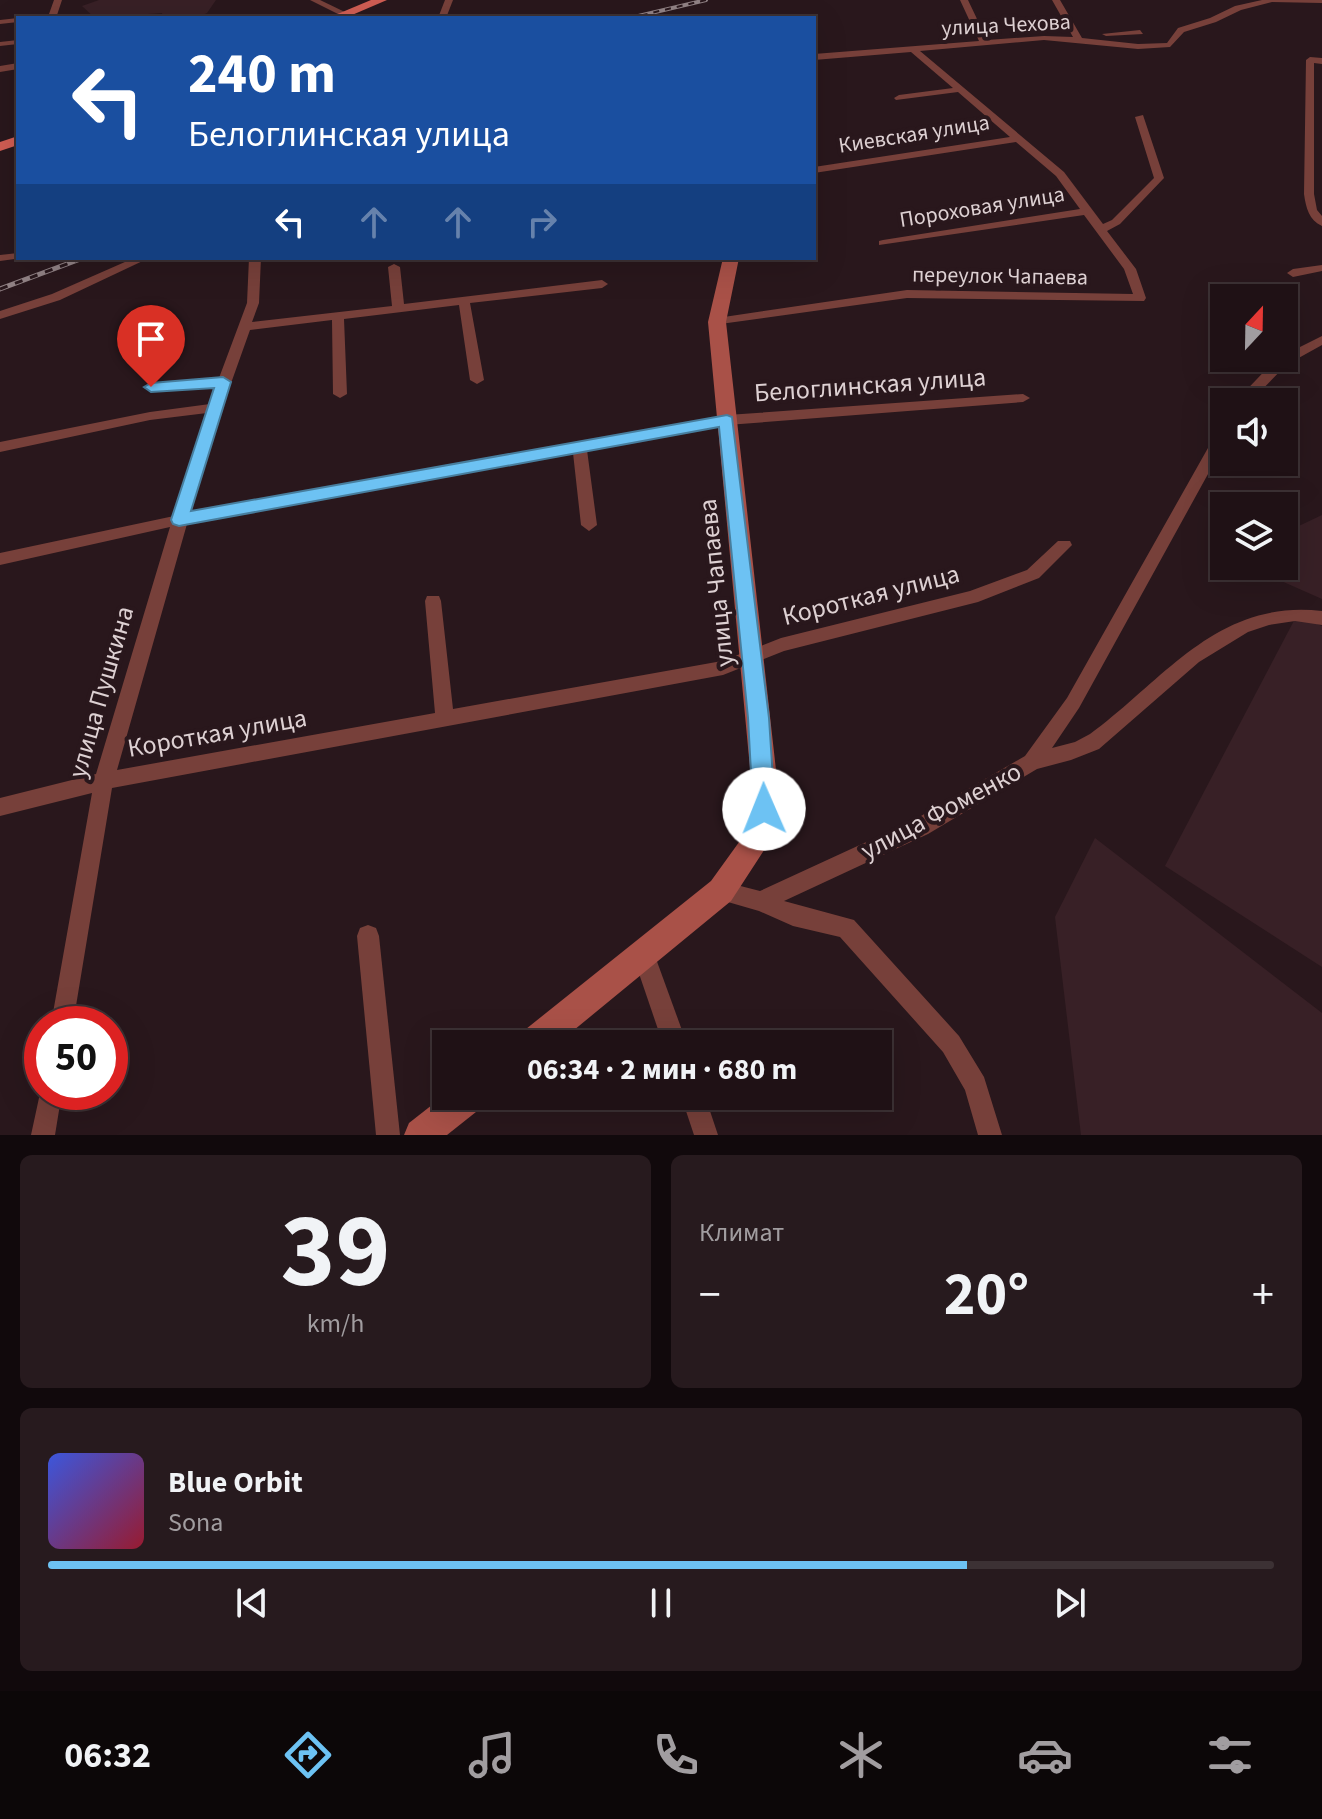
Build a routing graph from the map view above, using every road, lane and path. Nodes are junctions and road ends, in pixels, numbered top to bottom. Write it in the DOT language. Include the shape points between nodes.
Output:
graph roads {
  1 [pos="314,0"];
  2 [pos="381,0"];
  3 [pos="964,0"];
  4 [pos="1056,0"];
  5 [pos="1290,1"];
  6 [pos="1322,1"];
  7 [pos="367,5"];
  8 [pos="1322,9"];
  9 [pos="339,16"];
  10 [pos="362,16"];
  11 [pos="1140,32"];
  12 [pos="1077,37"];
  13 [pos="984,43"];
  14 [pos="913,49"];
  15 [pos="816,57"];
  16 [pos="1322,61"];
  17 [pos="962,89"];
  18 [pos="899,98"];
  19 [pos="1140,117"];
  20 [pos="1020,138"];
  21 [pos="816,170"];
  22 [pos="1316,203"];
  23 [pos="1087,211"];
  24 [pos="1322,223"];
  25 [pos="1100,230"];
  26 [pos="883,243"];
  27 [pos="139,260"];
  28 [pos="255,260"];
  29 [pos="731,260"];
  30 [pos="394,267"];
  31 [pos="1322,268"];
  32 [pos="1293,273"];
  33 [pos="602,284"];
  34 [pos="1140,298"];
  35 [pos="464,301"];
  36 [pos="398,309"];
  37 [pos="0,315"];
  38 [pos="338,316"];
  39 [pos="717,322"];
  40 [pos="244,327"];
  41 [pos="1322,340"];
  42 [pos="477,380"];
  43 [pos="223,382"];
  44 [pos="151,387"];
  45 [pos="1256,388"];
  46 [pos="340,394"];
  47 [pos="1023,398"];
  48 [pos="214,408"];
  49 [pos="727,420"];
  50 [pos="0,447"];
  51 [pos="579,447"];
  52 [pos="1210,457"];
  53 [pos="179,520"];
  54 [pos="589,525"];
  55 [pos="1064,545"];
  56 [pos="0,559"];
  57 [pos="433,601"];
  58 [pos="1322,618"];
  59 [pos="753,656"];
  60 [pos="445,718"];
  61 [pos="1032,762"];
  62 [pos="104,781"];
  63 [pos="0,807"];
  64 [pos="721,891"];
  65 [pos="760,901"];
  66 [pos="368,936"];
  67 [pos="643,953"];
  68 [pos="65,1006"];
  69 [pos="549,1030"];
  70 [pos="670,1030"];
  71 [pos="47,1110"];
  72 [pos="452,1110"];
  73 [pos="698,1110"];
  74 [pos="43,1135"];
  75 [pos="388,1135"];
  76 [pos="421,1135"];
  77 [pos="706,1135"];
  78 [pos="990,1135"];
  1 -- 9 [label="street"];
  2 -- 7 [label="main road"];
  3 -- 13 [label="street"];
  4 -- 12 [label="street"];
  5 -- 6 [label="street"];
  5 -- 8 [label="street"];
  5 -- 12 [label="street, улица Чехова" via="1238,8 1181,30 1170,45"];
  7 -- 9 [label="main road"];
  7 -- 10 [label="main road"];
  11 -- 12 [label="street, улица Чехова"];
  12 -- 13 [label="street, улица Чехова"];
  13 -- 14 [label="street, улица Чехова"];
  14 -- 15 [label="street, улица Чехова"];
  14 -- 17 [label="street, Пороховая улица"];
  16 -- 22 [label="street" via="1310,60"];
  17 -- 18 [label="street"];
  17 -- 20 [label="street, Пороховая улица"];
  19 -- 25 [label="street" via="1159,178 1116,222"];
  20 -- 21 [label="street, Киевская улица"];
  20 -- 23 [label="street, Пороховая улица" via="1060,174"];
  22 -- 24 [label="street"];
  23 -- 25 [label="street, Пороховая улица"];
  23 -- 26 [label="street, Пороховая улица"];
  25 -- 34 [label="street, Пороховая улица" via="1130,269"];
  27 -- 37 [label="street"];
  28 -- 40 [label="street, улица Пушкина" via="253,303"];
  29 -- 39 [label="main road, улица Чапаева"];
  30 -- 36 [label="street"];
  31 -- 32 [label="street"];
  33 -- 35 [label="street"];
  34 -- 39 [label="street, переулок Чапаева" via="934,292"];
  35 -- 36 [label="street"];
  35 -- 42 [label="street"];
  36 -- 38 [label="street"];
  38 -- 40 [label="street"];
  38 -- 46 [label="street"];
  39 -- 49 [label="main road, улица Чапаева"];
  40 -- 43 [label="street, улица Пушкина"];
  41 -- 45 [label="street" via="1281,362"];
  43 -- 44 [label="street"];
  43 -- 48 [label="street, улица Пушкина"];
  47 -- 49 [label="street, Белоглинская улица"];
  48 -- 50 [label="street"];
  48 -- 53 [label="street, улица Пушкина"];
  49 -- 51 [label="street, Белоглинская улица"];
  49 -- 59 [label="main road, улица Чапаева"];
  51 -- 53 [label="street, Белоглинская улица"];
  51 -- 54 [label="street"];
  52 -- 61 [label="street, улица Фоменко" via="1073,703"];
  53 -- 56 [label="street, Белоглинская улица"];
  53 -- 62 [label="street, улица Пушкина"];
  55 -- 59 [label="street, Короткая улица" via="1033,574 972,597"];
  57 -- 60 [label="street"];
  58 -- 61 [label="street" via="1287,614 1226,636 1189,659 1092,743"];
  59 -- 60 [label="street, Короткая улица" via="723,668"];
  59 -- 64 [label="main road, улица Чапаева" via="764,809 754,844"];
  60 -- 62 [label="street, Короткая улица"];
  61 -- 65 [label="street, улица Фоменко" via="921,827"];
  62 -- 63 [label="street, Короткая улица"];
  62 -- 68 [label="street, улица Пушкина"];
  64 -- 65 [label="street"];
  64 -- 67 [label="main road"];
  65 -- 78 [label="street" via="846,928 951,1044 976,1085"];
  66 -- 75 [label="street"];
  67 -- 69 [label="main road"];
  67 -- 70 [label="street"];
  71 -- 74 [label="street"];
  72 -- 76 [label="main road"];
  73 -- 77 [label="street"];
}
